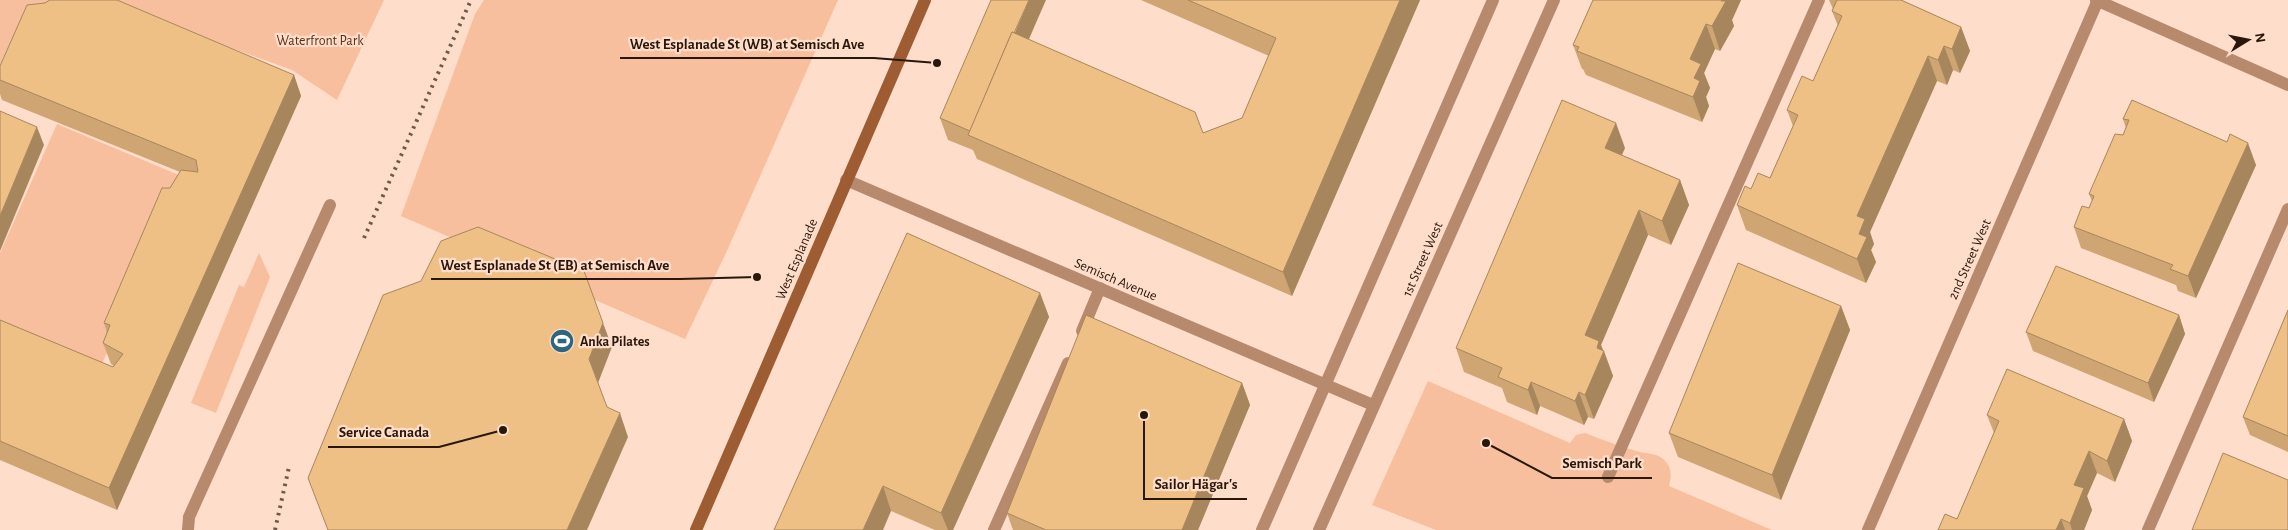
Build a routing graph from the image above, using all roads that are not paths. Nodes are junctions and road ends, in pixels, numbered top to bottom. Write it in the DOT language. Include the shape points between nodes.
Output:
graph roads {
  1 [pos="925,0"];
  2 [pos="1493,0"];
  3 [pos="1554,0"];
  4 [pos="1819,0"];
  5 [pos="2097,0"];
  6 [pos="2288,85"];
  7 [pos="846,180"];
  8 [pos="330,205"];
  9 [pos="2288,209"];
  10 [pos="1100,288"];
  11 [pos="1325,385"];
  12 [pos="1373,406"];
  13 [pos="1608,477"];
  14 [pos="188,530"];
  15 [pos="696,530"];
  16 [pos="994,530"];
  17 [pos="1262,530"];
  18 [pos="1319,530"];
  19 [pos="1868,530"];
  20 [pos="2148,530"];
  1 -- 7 [label="main road, West Esplanade"];
  2 -- 11 [label="street"];
  3 -- 12 [label="street, 1st Street West"];
  4 -- 13 [label="street"];
  5 -- 6 [label="street"];
  5 -- 19 [label="street, 2nd Street West"];
  7 -- 10 [label="street, Semisch Avenue"];
  7 -- 15 [label="main road, West Esplanade"];
  8 -- 14 [label="street" via="189,517"];
  9 -- 20 [label="street"];
  10 -- 11 [label="street, Semisch Avenue"];
  10 -- 16 [label="street"];
  11 -- 12 [label="street, Semisch Avenue"];
  11 -- 17 [label="street"];
  12 -- 18 [label="street, 1st Street West"];
}
